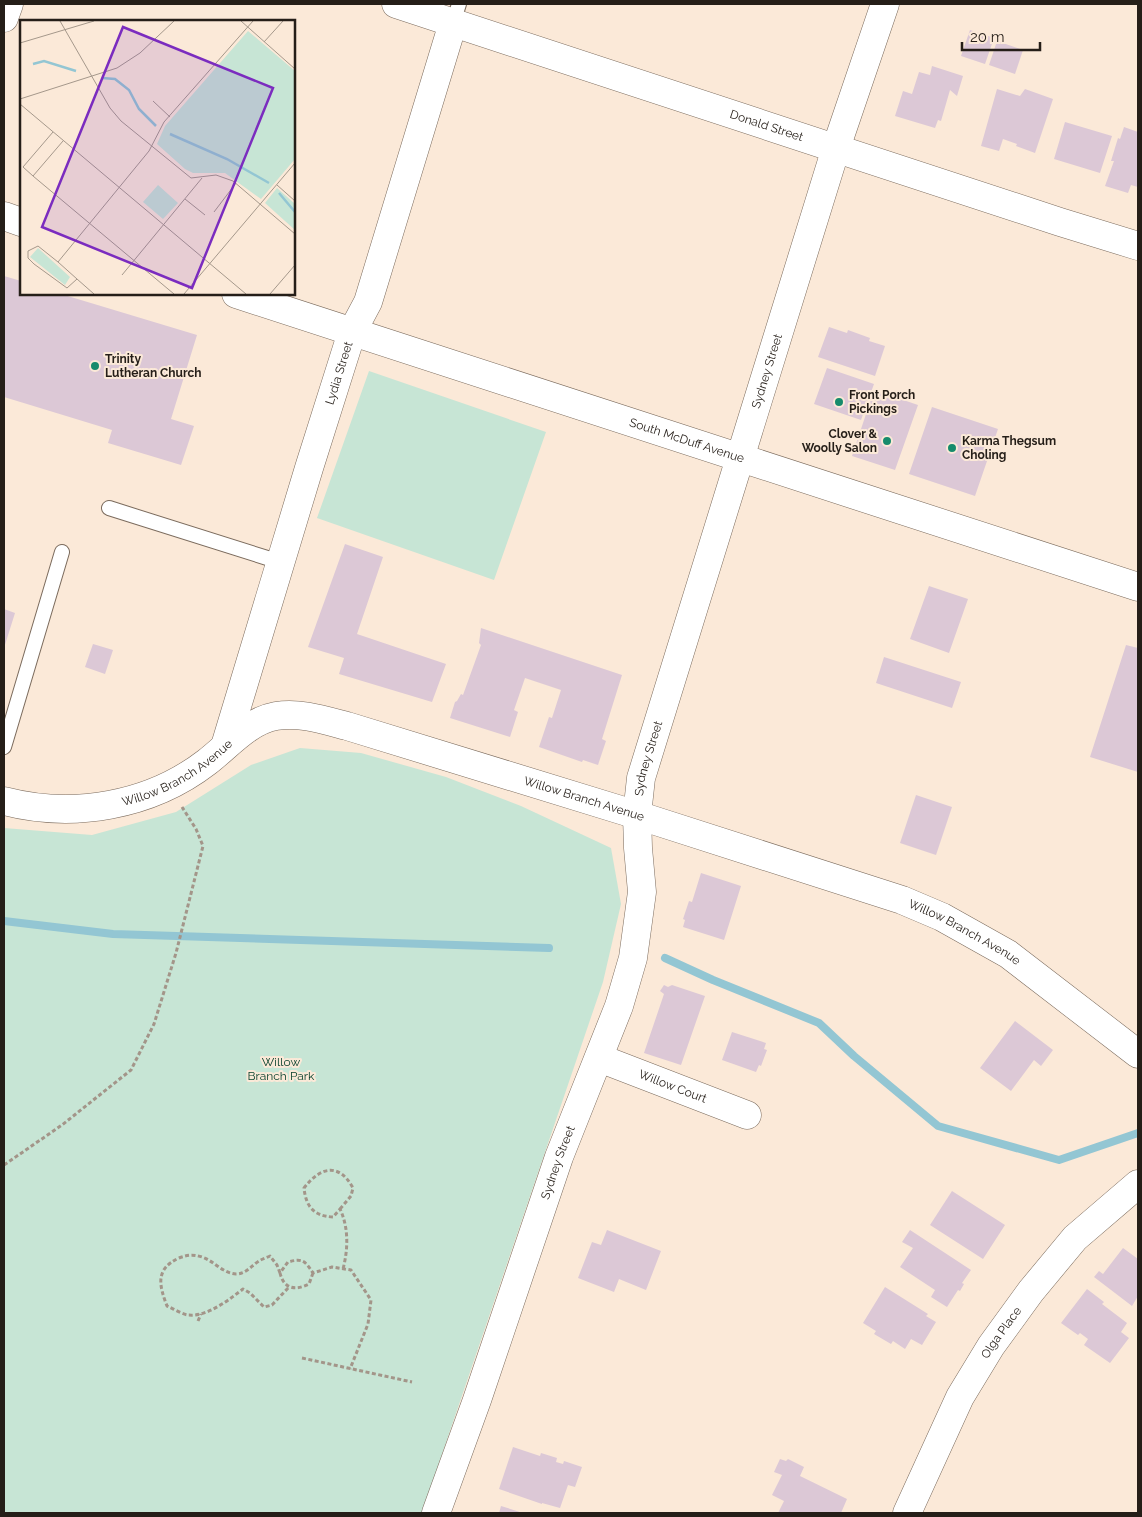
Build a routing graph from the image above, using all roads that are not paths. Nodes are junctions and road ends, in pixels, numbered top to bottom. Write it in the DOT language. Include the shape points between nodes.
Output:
graph roads {
  1 [pos="9,4"];
  2 [pos="396,4"];
  3 [pos="885,4"];
  4 [pos="456,13"];
  5 [pos="4,18"];
  6 [pos="836,148"];
  7 [pos="4,216"];
  8 [pos="20,222"];
  9 [pos="1138,246"];
  10 [pos="239,295"];
  11 [pos="352,332"];
  12 [pos="740,456"];
  13 [pos="109,508"];
  14 [pos="62,552"];
  15 [pos="280,562"];
  16 [pos="1138,587"];
  17 [pos="225,746"];
  18 [pos="4,747"];
  19 [pos="4,801"];
  20 [pos="637,814"];
  21 [pos="1138,1054"];
  22 [pos="599,1058"];
  23 [pos="747,1115"];
  24 [pos="1138,1184"];
  25 [pos="436,1513"];
  26 [pos="907,1513"];
  1 -- 5 [label="street"];
  2 -- 4 [label="street, Donald Street"];
  3 -- 6 [label="street, Sydney Street"];
  4 -- 6 [label="street, Donald Street"];
  4 -- 11 [label="street, Lydia Street" via="368,302"];
  6 -- 9 [label="street, Donald Street"];
  6 -- 12 [label="street, Sydney Street"];
  7 -- 8 [label="street"];
  10 -- 11 [label="street, South McDuff Avenue"];
  11 -- 12 [label="street, South McDuff Avenue"];
  11 -- 15 [label="street, Lydia Street"];
  12 -- 16 [label="street, South McDuff Avenue"];
  12 -- 20 [label="street, Sydney Street" via="641,778"];
  13 -- 15 [label="lane"];
  14 -- 18 [label="lane"];
  15 -- 17 [label="street, Lydia Street"];
  17 -- 19 [label="street, Willow Branch Avenue" via="178,781 145,796 74,809 50,809"];
  17 -- 20 [label="street, Willow Branch Avenue" via="257,722 275,716 301,715 356,728"];
  20 -- 21 [label="street, Willow Branch Avenue" via="942,916 1008,954"];
  20 -- 22 [label="street, Sydney Street" via="642,892 633,958"];
  22 -- 23 [label="street, Willow Court"];
  22 -- 25 [label="street, Sydney Street" via="559,1157"];
  24 -- 26 [label="street, Olga Place" via="1074,1238 991,1346 960,1397"];
}
